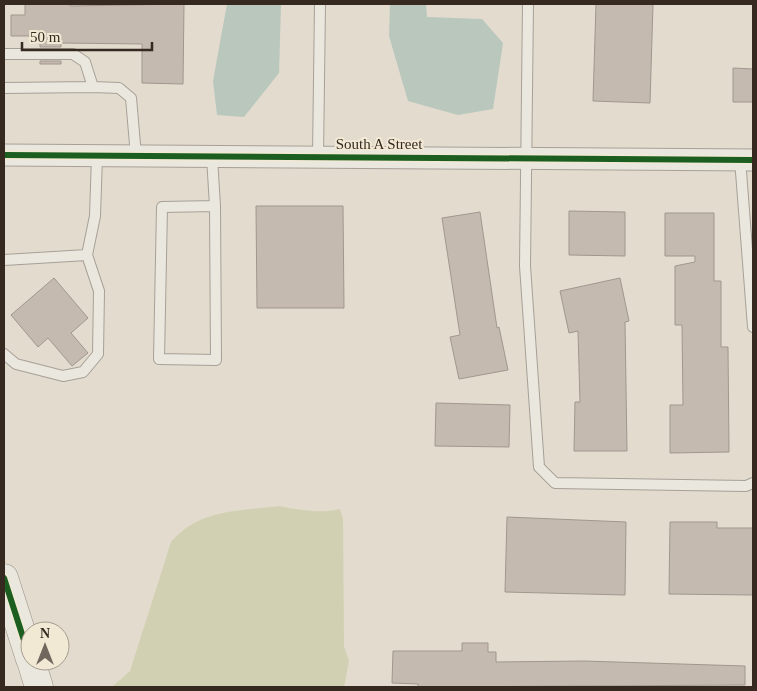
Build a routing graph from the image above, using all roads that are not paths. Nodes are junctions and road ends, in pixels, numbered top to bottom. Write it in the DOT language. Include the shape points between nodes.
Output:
graph roads {
  1 [pos="320,4"];
  2 [pos="528,4"];
  3 [pos="4,54"];
  4 [pos="93,87"];
  5 [pos="4,88"];
  6 [pos="4,155"];
  7 [pos="97,156"];
  8 [pos="136,156"];
  9 [pos="212,157"];
  10 [pos="318,157"];
  11 [pos="527,157"];
  12 [pos="747,160"];
  13 [pos="215,206"];
  14 [pos="87,255"];
  15 [pos="4,260"];
  16 [pos="753,327"];
  17 [pos="4,354"];
  18 [pos="753,484"];
  19 [pos="4,578"];
  20 [pos="20,628"];
  21 [pos="34,671"];
  22 [pos="39,687"];
  1 -- 10 [label="lane"];
  2 -- 11 [label="lane"];
  3 -- 4 [label="lane" via="73,54 85,62"];
  4 -- 5 [label="lane"];
  4 -- 8 [label="lane" via="118,88 131,98"];
  6 -- 7 [label="street, South A Street"];
  7 -- 8 [label="street, South A Street"];
  7 -- 14 [label="lane" via="95,216"];
  8 -- 9 [label="street, South A Street"];
  9 -- 10 [label="street, South A Street"];
  9 -- 13 [label="lane"];
  10 -- 11 [label="street, South A Street"];
  11 -- 12 [label="street, South A Street"];
  11 -- 18 [label="lane" via="525,266 539,467 555,483"];
  12 -- 16 [label="lane"];
  13 -- 13 [label="lane" via="216,360 159,359 162,207"];
  14 -- 15 [label="lane"];
  14 -- 17 [label="lane" via="99,291 98,354 83,372 63,376 16,364"];
  19 -- 20 [label="street"];
  21 -- 22 [label="street"];
}
